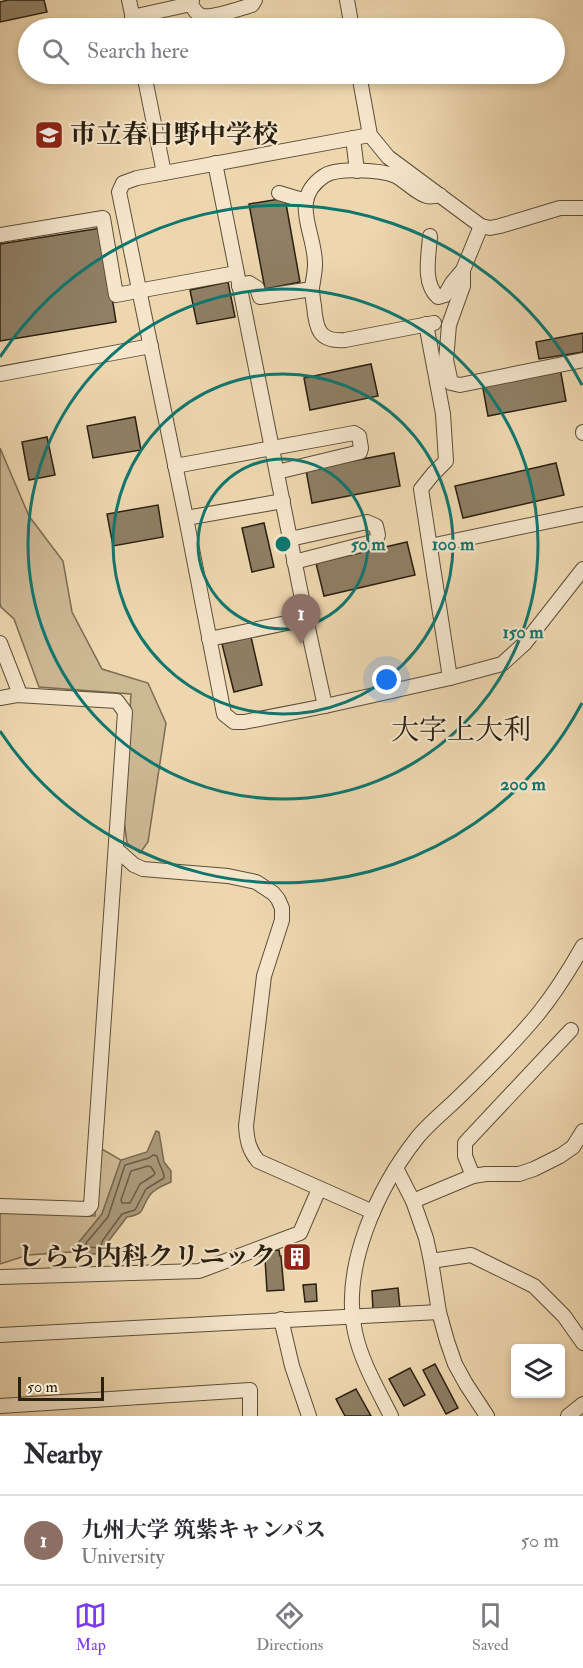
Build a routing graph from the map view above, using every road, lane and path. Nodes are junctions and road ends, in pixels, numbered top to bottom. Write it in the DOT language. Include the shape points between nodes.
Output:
graph roads {
  1 [pos="129,0"];
  2 [pos="255,0"];
  3 [pos="347,0"];
  4 [pos="192,2"];
  5 [pos="132,18"];
  6 [pos="147,18"];
  7 [pos="350,18"];
  8 [pos="146,84"];
  9 [pos="361,84"];
  10 [pos="370,135"];
  11 [pos="353,138"];
  12 [pos="215,163"];
  13 [pos="357,171"];
  14 [pos="164,173"];
  15 [pos="279,193"];
  16 [pos="440,195"];
  17 [pos="305,200"];
  18 [pos="583,208"];
  19 [pos="482,225"];
  20 [pos="0,236"];
  21 [pos="430,236"];
  22 [pos="463,270"];
  23 [pos="238,280"];
  24 [pos="312,289"];
  25 [pos="140,291"];
  26 [pos="151,346"];
  27 [pos="583,360"];
  28 [pos="0,374"];
  29 [pos="272,447"];
  30 [pos="175,466"];
  31 [pos="277,472"];
  32 [pos="283,501"];
  33 [pos="583,514"];
  34 [pos="186,518"];
  35 [pos="290,539"];
  36 [pos="430,546"];
  37 [pos="294,562"];
  38 [pos="583,569"];
  39 [pos="306,619"];
  40 [pos="209,639"];
  41 [pos="0,643"];
  42 [pos="450,678"];
  43 [pos="17,695"];
  44 [pos="0,698"];
  45 [pos="325,706"];
  46 [pos="116,849"];
  47 [pos="583,946"];
  48 [pos="571,1030"];
  49 [pos="583,1131"];
  50 [pos="396,1168"];
  51 [pos="472,1176"];
  52 [pos="319,1189"];
  53 [pos="413,1201"];
  54 [pos="0,1206"];
  55 [pos="373,1212"];
  56 [pos="431,1261"];
  57 [pos="0,1277"];
  58 [pos="439,1312"];
  59 [pos="352,1317"];
  60 [pos="281,1319"];
  61 [pos="0,1335"];
  62 [pos="583,1343"];
  63 [pos="583,1404"];
  64 [pos="0,1406"];
  65 [pos="250,1416"];
  66 [pos="309,1416"];
  67 [pos="392,1416"];
  68 [pos="487,1416"];
  69 [pos="568,1416"];
  1 -- 5 [label="street"];
  2 -- 4 [label="street" via="252,5 210,17 202,16"];
  3 -- 7 [label="street"];
  4 -- 6 [label="street"];
  8 -- 14 [label="street"];
  9 -- 10 [label="street"];
  10 -- 11 [label="street"];
  10 -- 16 [label="street" via="388,158"];
  11 -- 12 [label="street"];
  11 -- 13 [label="street"];
  12 -- 14 [label="street"];
  12 -- 23 [label="street"];
  13 -- 16 [label="street" via="396,176 426,196"];
  13 -- 17 [label="street" via="325,174"];
  14 -- 25 [label="street" via="123,183 119,192"];
  15 -- 17 [label="street"];
  16 -- 19 [label="street"];
  17 -- 24 [label="street" via="304,214 315,264"];
  18 -- 19 [label="street" via="560,208 490,228"];
  19 -- 22 [label="street"];
  20 -- 25 [label="street" via="103,218 116,295"];
  21 -- 22 [label="street" via="428,278 433,293 438,297 445,295"];
  22 -- 27 [label="street" via="463,286 449,325 446,360 451,382 460,386"];
  23 -- 24 [label="street" via="257,288 260,297"];
  23 -- 25 [label="street"];
  23 -- 29 [label="street"];
  24 -- 36 [label="street" via="315,323 321,335 333,341 430,323 447,461 421,489"];
  25 -- 26 [label="street"];
  26 -- 28 [label="street"];
  26 -- 30 [label="street"];
  29 -- 30 [label="street"];
  29 -- 31 [label="street"];
  29 -- 31 [label="street" via="354,432 359,436 360,452"];
  30 -- 34 [label="street"];
  31 -- 32 [label="street"];
  32 -- 34 [label="street"];
  32 -- 35 [label="street"];
  33 -- 36 [label="street"];
  34 -- 40 [label="street"];
  35 -- 37 [label="street"];
  35 -- 37 [label="street" via="367,522 376,526 378,535 376,542"];
  36 -- 42 [label="street"];
  37 -- 39 [label="street"];
  38 -- 42 [label="street" via="525,643 502,664"];
  39 -- 40 [label="street"];
  39 -- 45 [label="street"];
  40 -- 45 [label="street" via="224,714 234,722"];
  41 -- 43 [label="street"];
  42 -- 45 [label="street"];
  43 -- 44 [label="street"];
  43 -- 46 [label="street" via="117,701 123,706 126,712"];
  46 -- 52 [label="street" via="143,869 256,882 278,899 282,920 264,976 247,1139 258,1161"];
  46 -- 54 [label="street" via="91,1205 88,1209"];
  47 -- 50 [label="street" via="538,1014 418,1137"];
  48 -- 51 [label="street" via="465,1143"];
  49 -- 51 [label="street" via="573,1147 534,1169 519,1174"];
  50 -- 53 [label="street"];
  50 -- 55 [label="street"];
  51 -- 53 [label="street"];
  52 -- 55 [label="street"];
  52 -- 57 [label="street" via="300,1233 199,1271"];
  53 -- 56 [label="street"];
  55 -- 59 [label="street" via="354,1275"];
  56 -- 58 [label="street"];
  56 -- 62 [label="street" via="471,1255 534,1286 564,1316"];
  58 -- 59 [label="street"];
  58 -- 68 [label="street" via="455,1364"];
  59 -- 60 [label="street"];
  59 -- 67 [label="street" via="364,1359"];
  60 -- 61 [label="street"];
  60 -- 66 [label="street"];
  63 -- 69 [label="street"];
  64 -- 65 [label="street" via="250,1390"];
}
